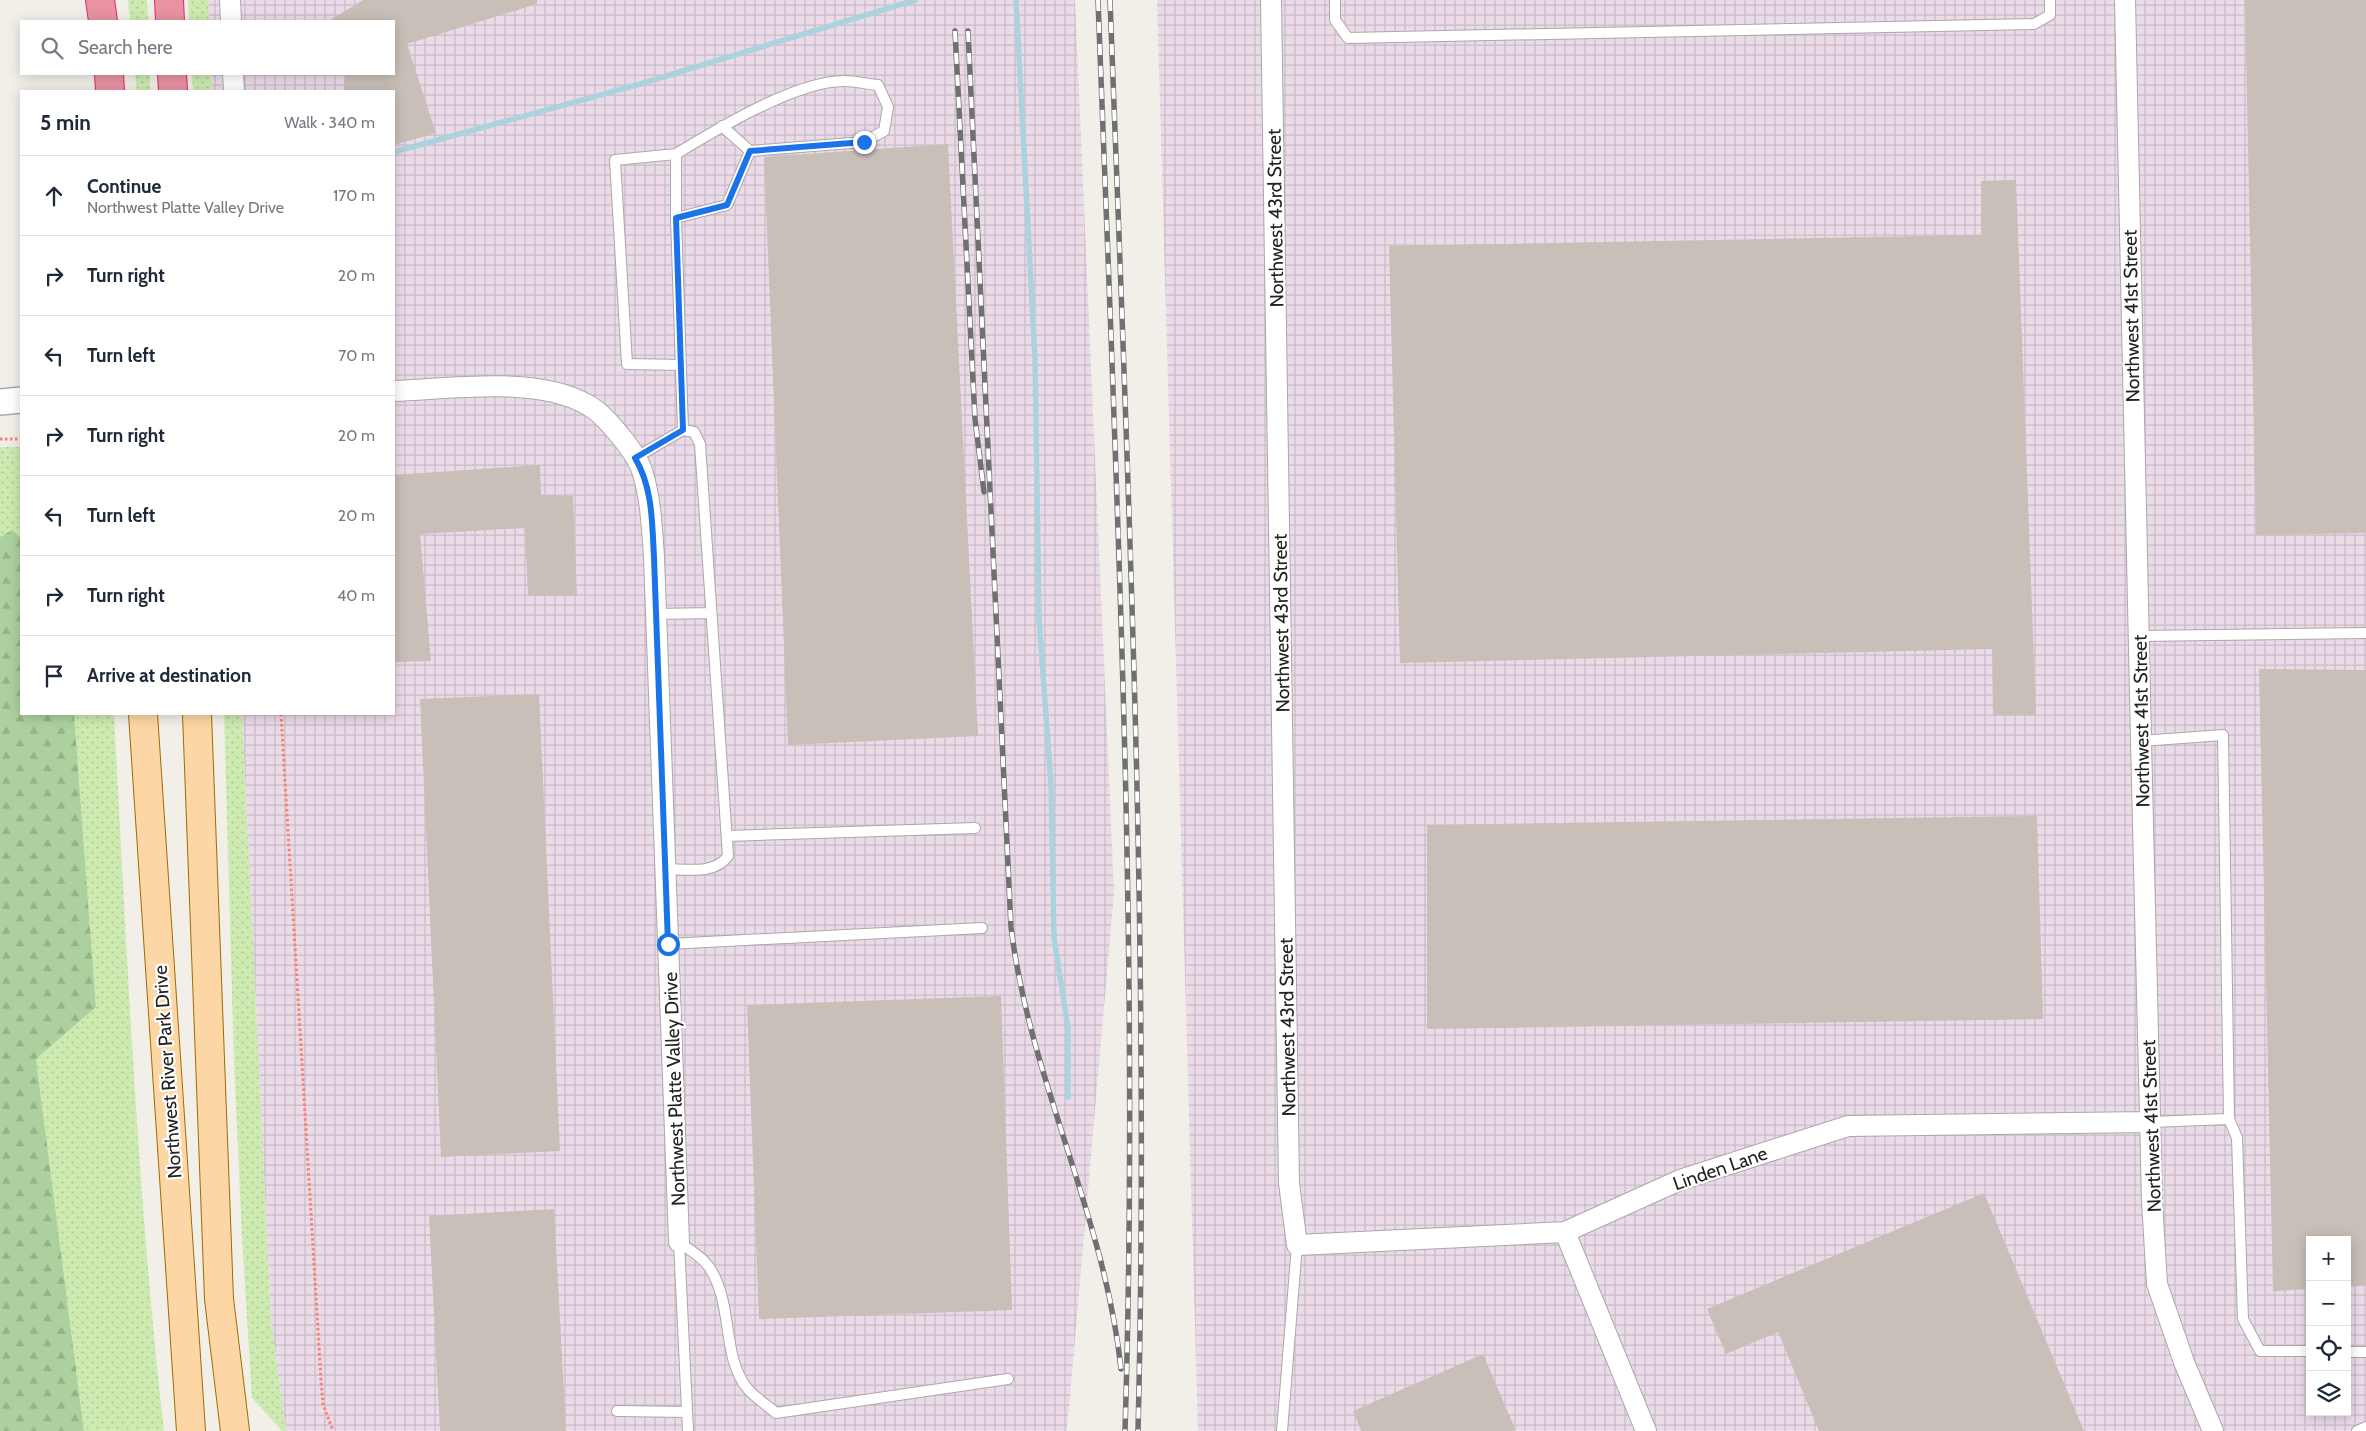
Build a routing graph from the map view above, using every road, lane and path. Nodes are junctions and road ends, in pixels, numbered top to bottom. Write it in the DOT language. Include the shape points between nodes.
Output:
graph roads {
  1 [pos="100,0"];
  2 [pos="169,0"];
  3 [pos="230,0"];
  4 [pos="1271,0"];
  5 [pos="1335,0"];
  6 [pos="2050,0"];
  7 [pos="2125,0"];
  8 [pos="102,20"];
  9 [pos="170,20"];
  10 [pos="231,20"];
  11 [pos="172,75"];
  12 [pos="234,75"];
  13 [pos="173,90"];
  14 [pos="234,90"];
  15 [pos="722,126"];
  16 [pos="750,151"];
  17 [pos="676,154"];
  18 [pos="676,218"];
  19 [pos="680,365"];
  20 [pos="395,391"];
  21 [pos="20,400"];
  22 [pos="0,402"];
  23 [pos="683,430"];
  24 [pos="20,438"];
  25 [pos="0,439"];
  26 [pos="635,458"];
  27 [pos="712,613"];
  28 [pos="656,614"];
  29 [pos="2366,633"];
  30 [pos="2139,636"];
  31 [pos="143,715"];
  32 [pos="197,715"];
  33 [pos="281,715"];
  34 [pos="2141,741"];
  35 [pos="975,828"];
  36 [pos="727,836"];
  37 [pos="666,869"];
  38 [pos="982,928"];
  39 [pos="668,944"];
  40 [pos="2229,1119"];
  41 [pos="2150,1122"];
  42 [pos="1566,1232"];
  43 [pos="679,1242"];
  44 [pos="1297,1245"];
  45 [pos="2306,1351"];
  46 [pos="2351,1352"];
  47 [pos="2366,1352"];
  48 [pos="1008,1379"];
  49 [pos="617,1411"];
  50 [pos="687,1412"];
  51 [pos="2366,1427"];
  52 [pos="191,1431"];
  53 [pos="235,1431"];
  54 [pos="333,1431"];
  55 [pos="688,1431"];
  56 [pos="1282,1431"];
  57 [pos="1646,1431"];
  58 [pos="2213,1431"];
  59 [pos="2357,1431"];
  1 -- 8 [label="highway"];
  2 -- 9 [label="highway"];
  3 -- 10 [label="street"];
  4 -- 44 [label="street, Northwest 43rd Street" via="1289,1183"];
  5 -- 6 [label="lane" via="1335,20 1348,38 2034,24 2050,15"];
  7 -- 30 [label="street, Northwest 41st Street"];
  11 -- 13 [label="highway"];
  12 -- 14 [label="street"];
  15 -- 16 [label="lane"];
  15 -- 16 [label="lane" via="803,88 843,81 878,85 888,107 884,131 864,142"];
  15 -- 17 [label="lane"];
  16 -- 18 [label="lane" via="727,205"];
  17 -- 18 [label="lane"];
  17 -- 19 [label="lane" via="615,160 627,364"];
  18 -- 19 [label="lane"];
  19 -- 23 [label="lane"];
  20 -- 26 [label="street, Northwest Platte Valley Drive" via="522,387 556,391 587,404 612,426"];
  21 -- 22 [label="street"];
  23 -- 26 [label="lane"];
  23 -- 27 [label="lane" via="694,432 700,444"];
  24 -- 25 [label="path"];
  26 -- 28 [label="street, Northwest Platte Valley Drive" via="643,471 650,501"];
  27 -- 28 [label="lane"];
  27 -- 36 [label="lane"];
  28 -- 37 [label="street, Northwest Platte Valley Drive"];
  29 -- 30 [label="lane"];
  30 -- 34 [label="street, Northwest 41st Street"];
  31 -- 52 [label="main road, Northwest River Park Drive"];
  32 -- 53 [label="main road" via="219,1299"];
  33 -- 54 [label="path" via="323,1404"];
  34 -- 40 [label="lane" via="2223,735"];
  34 -- 41 [label="street, Northwest 41st Street"];
  35 -- 36 [label="lane"];
  36 -- 37 [label="lane" via="728,856 715,868"];
  37 -- 39 [label="street, Northwest Platte Valley Drive"];
  38 -- 39 [label="lane"];
  39 -- 43 [label="street, Northwest Platte Valley Drive"];
  40 -- 41 [label="lane"];
  40 -- 45 [label="lane" via="2236,1138 2243,1319 2260,1351"];
  41 -- 42 [label="street, Linden Lane" via="1848,1126 1680,1180"];
  41 -- 58 [label="street, Northwest 41st Street" via="2157,1284 2184,1362"];
  42 -- 44 [label="street, Linden Lane"];
  42 -- 57 [label="street"];
  43 -- 48 [label="lane" via="709,1266 725,1300 730,1344 737,1369 747,1388 776,1413"];
  43 -- 50 [label="lane"];
  44 -- 56 [label="lane"];
  46 -- 47 [label="lane"];
  49 -- 50 [label="lane"];
  50 -- 55 [label="lane"];
  51 -- 59 [label="lane"];
}
